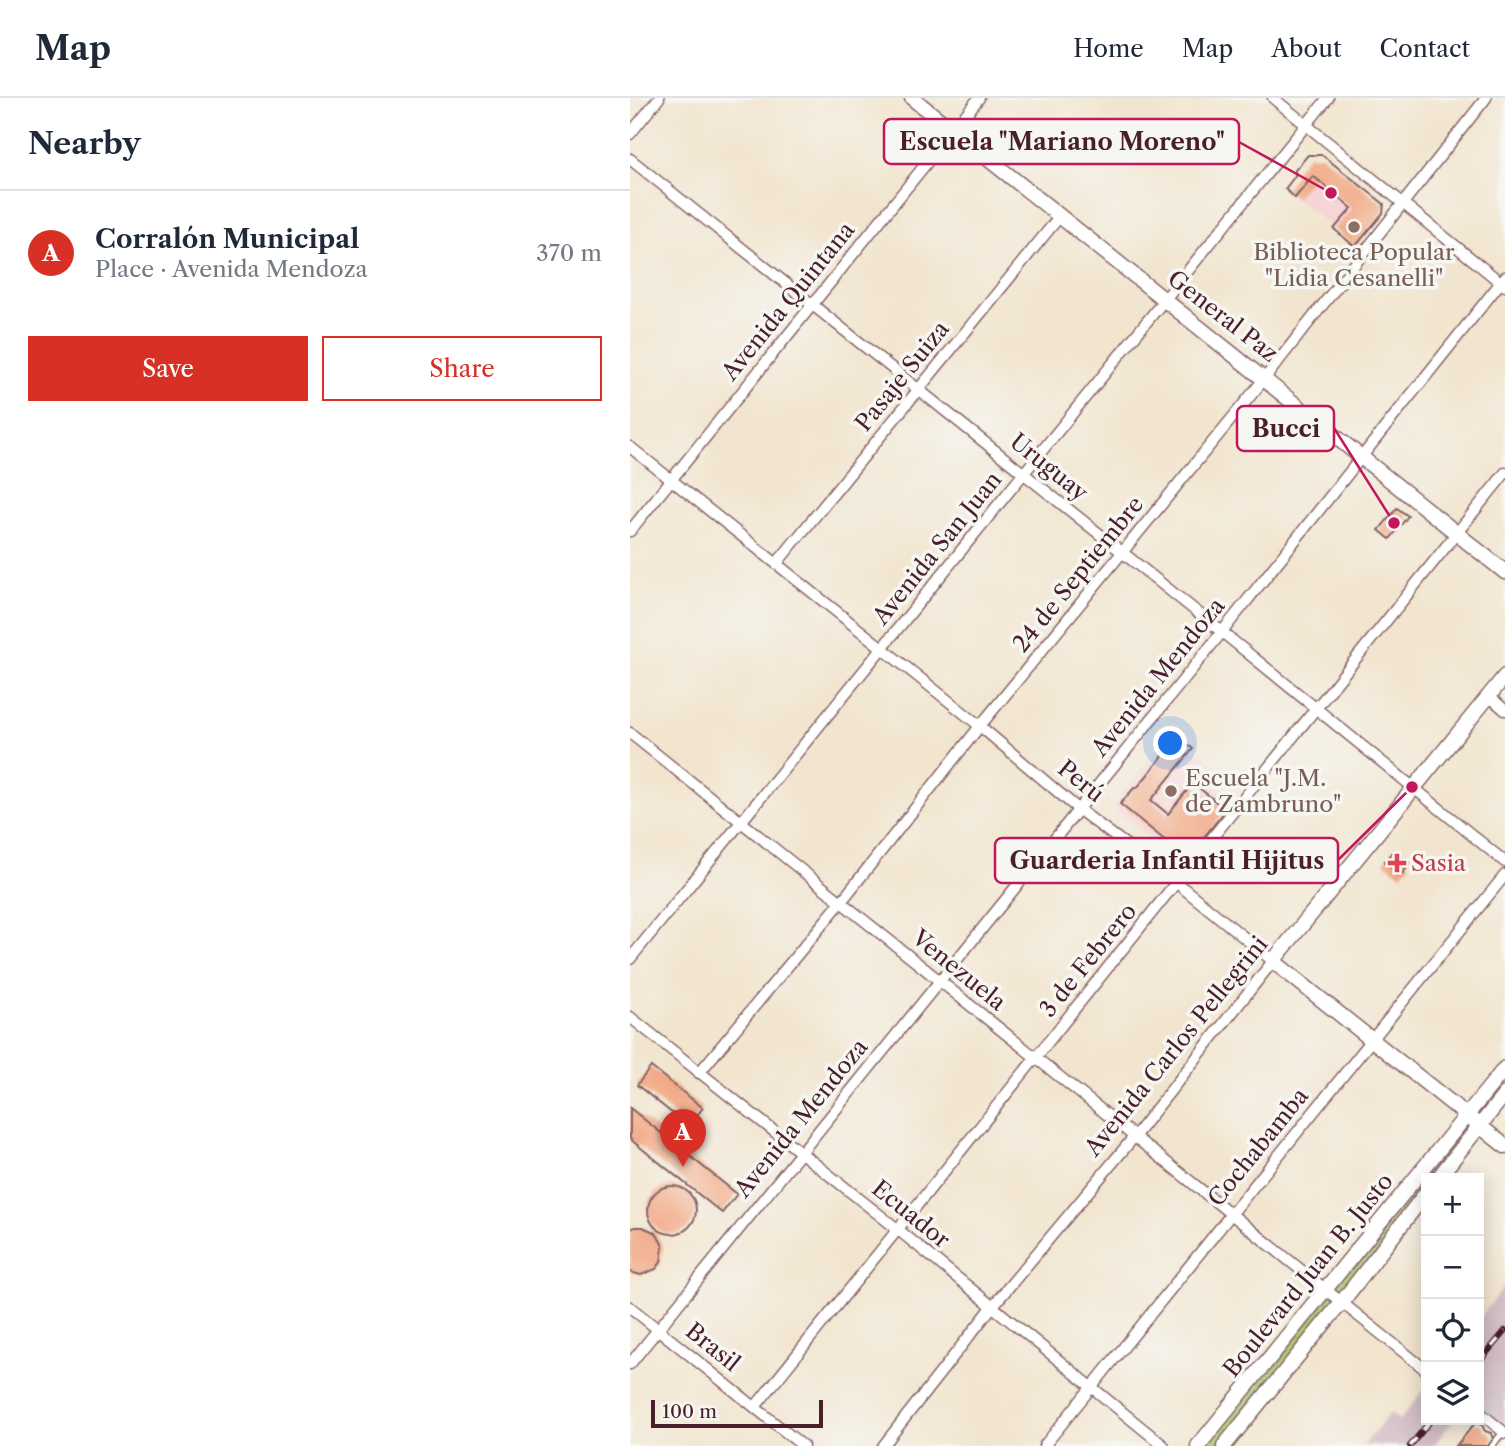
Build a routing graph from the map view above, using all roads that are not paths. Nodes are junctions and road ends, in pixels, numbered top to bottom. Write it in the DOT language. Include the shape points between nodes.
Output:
graph roads {
  1 [pos="659,98"];
  2 [pos="912,98"];
  3 [pos="979,98"];
  4 [pos="1273,98"];
  5 [pos="1328,98"];
  6 [pos="1486,98"];
  7 [pos="1307,125"];
  8 [pos="953,131"];
  9 [pos="630,134"];
  10 [pos="630,159"];
  11 [pos="1403,203"];
  12 [pos="1060,216"];
  13 [pos="1504,282"];
  14 [pos="1166,300"];
  15 [pos="811,303"];
  16 [pos="1265,378"];
  17 [pos="918,390"];
  18 [pos="630,447"];
  19 [pos="1363,457"];
  20 [pos="1505,473"];
  21 [pos="1024,474"];
  22 [pos="671,481"];
  23 [pos="630,531"];
  24 [pos="1458,533"];
  25 [pos="1123,553"];
  26 [pos="777,563"];
  27 [pos="1505,572"];
  28 [pos="1222,632"];
  29 [pos="882,648"];
  30 [pos="1505,676"];
  31 [pos="1489,696"];
  32 [pos="1315,709"];
  33 [pos="1505,710"];
  34 [pos="980,726"];
  35 [pos="630,733"];
  36 [pos="1413,789"];
  37 [pos="1078,809"];
  38 [pos="741,823"];
  39 [pos="1505,862"];
  40 [pos="1505,875"];
  41 [pos="1177,883"];
  42 [pos="841,902"];
  43 [pos="630,959"];
  44 [pos="1273,961"];
  45 [pos="940,981"];
  46 [pos="630,1017"];
  47 [pos="1371,1039"];
  48 [pos="1036,1058"];
  49 [pos="1505,1068"];
  50 [pos="699,1073"];
  51 [pos="1505,1094"];
  52 [pos="1466,1116"];
  53 [pos="1479,1126"];
  54 [pos="1134,1137"];
  55 [pos="1505,1146"];
  56 [pos="799,1152"];
  57 [pos="1442,1173"];
  58 [pos="1421,1200"];
  59 [pos="1230,1215"];
  60 [pos="896,1228"];
  61 [pos="1325,1289"];
  62 [pos="1341,1303"];
  63 [pos="630,1307"];
  64 [pos="992,1307"];
  65 [pos="658,1329"];
  66 [pos="630,1364"];
  67 [pos="1421,1366"];
  68 [pos="1090,1387"];
  69 [pos="755,1407"];
  70 [pos="1484,1416"];
  71 [pos="1504,1432"];
  72 [pos="803,1446"];
  73 [pos="883,1446"];
  74 [pos="1044,1446"];
  75 [pos="1164,1446"];
  76 [pos="1198,1446"];
  77 [pos="1224,1446"];
  78 [pos="1492,1446"];
  1 -- 9 [label="street"];
  2 -- 8 [label="street, General Paz"];
  3 -- 8 [label="street, Avenida Quintana"];
  4 -- 7 [label="street"];
  5 -- 7 [label="street, Avenida San Juan"];
  6 -- 11 [label="street, 24 de Septiembre"];
  7 -- 11 [label="street"];
  7 -- 14 [label="street, Avenida San Juan"];
  8 -- 12 [label="street, General Paz"];
  8 -- 15 [label="street, Avenida Quintana"];
  10 -- 15 [label="street, Uruguay"];
  11 -- 13 [label="street"];
  11 -- 16 [label="street, 24 de Septiembre"];
  12 -- 14 [label="street, General Paz"];
  12 -- 17 [label="street, Pasaje Suiza"];
  13 -- 19 [label="street, Avenida Mendoza"];
  14 -- 16 [label="street, General Paz"];
  14 -- 21 [label="street, Avenida San Juan"];
  15 -- 17 [label="street, Uruguay"];
  15 -- 22 [label="street, Avenida Quintana"];
  16 -- 19 [label="street, General Paz"];
  16 -- 25 [label="street, 24 de Septiembre"];
  17 -- 21 [label="street, Uruguay"];
  17 -- 26 [label="street, Pasaje Suiza"];
  18 -- 22 [label="street, Perú"];
  19 -- 24 [label="street, General Paz"];
  19 -- 28 [label="street, Avenida Mendoza"];
  20 -- 24 [label="street, 3 de Febrero"];
  21 -- 25 [label="street, Uruguay"];
  21 -- 29 [label="street, Avenida San Juan"];
  22 -- 23 [label="street, Avenida Quintana"];
  22 -- 26 [label="street, Perú"];
  24 -- 27 [label="street, General Paz"];
  24 -- 32 [label="street, 3 de Febrero"];
  25 -- 28 [label="street, Uruguay"];
  25 -- 34 [label="street, 24 de Septiembre"];
  26 -- 29 [label="street, Perú"];
  28 -- 32 [label="street, Uruguay"];
  28 -- 37 [label="street, Avenida Mendoza"];
  29 -- 34 [label="street, Perú"];
  29 -- 38 [label="street, Avenida San Juan"];
  30 -- 31 [label="street, Avenida Carlos Pellegrini"];
  31 -- 33 [label="street"];
  31 -- 36 [label="street, Avenida Carlos Pellegrini"];
  32 -- 36 [label="street, Uruguay"];
  32 -- 41 [label="street, 3 de Febrero"];
  34 -- 37 [label="street, Perú"];
  34 -- 42 [label="street, 24 de Septiembre"];
  35 -- 38 [label="street, Venezuela"];
  36 -- 39 [label="street, Uruguay"];
  36 -- 44 [label="street, Avenida Carlos Pellegrini"];
  37 -- 41 [label="street, Perú"];
  37 -- 45 [label="street, Avenida Mendoza"];
  38 -- 42 [label="street, Venezuela"];
  38 -- 43 [label="street, Avenida San Juan"];
  40 -- 47 [label="street, Cochabamba"];
  41 -- 44 [label="street, Perú"];
  41 -- 48 [label="street, 3 de Febrero"];
  42 -- 45 [label="street, Venezuela"];
  42 -- 50 [label="street, 24 de Septiembre"];
  44 -- 47 [label="street, Perú"];
  44 -- 54 [label="street, Avenida Carlos Pellegrini"];
  45 -- 48 [label="street, Venezuela"];
  45 -- 56 [label="street, Avenida Mendoza"];
  46 -- 50 [label="street, Ecuador"];
  47 -- 52 [label="street, Perú"];
  47 -- 59 [label="street, Cochabamba"];
  48 -- 54 [label="street, Venezuela"];
  48 -- 60 [label="street, 3 de Febrero"];
  49 -- 52 [label="street, Boulevard Juan B. Justo"];
  50 -- 56 [label="street, Ecuador"];
  51 -- 53 [label="street"];
  52 -- 53 [label="street, Perú"];
  52 -- 61 [label="street, Boulevard Juan B. Justo"];
  53 -- 55 [label="street, Perú"];
  53 -- 57 [label="street"];
  54 -- 59 [label="street, Venezuela"];
  54 -- 64 [label="street, Avenida Carlos Pellegrini"];
  56 -- 60 [label="street, Ecuador"];
  56 -- 65 [label="street, Avenida Mendoza"];
  58 -- 62 [label="street, Boulevard Juan B. Justo"];
  59 -- 61 [label="street, Venezuela"];
  59 -- 68 [label="street, Cochabamba"];
  60 -- 64 [label="street, Ecuador"];
  60 -- 69 [label="street, 3 de Febrero"];
  61 -- 62 [label="street, Venezuela"];
  61 -- 76 [label="street, Boulevard Juan B. Justo"];
  62 -- 67 [label="street, Venezuela"];
  62 -- 77 [label="street, Boulevard Juan B. Justo"];
  63 -- 65 [label="street, Brasil"];
  64 -- 68 [label="street, Ecuador"];
  64 -- 73 [label="street, Avenida Carlos Pellegrini"];
  65 -- 66 [label="street, Avenida Mendoza"];
  65 -- 69 [label="street, Brasil"];
  68 -- 74 [label="street, Cochabamba"];
  68 -- 75 [label="street, Ecuador"];
  69 -- 72 [label="street, Brasil"];
  70 -- 71 [label="street"];
  71 -- 78 [label="lane"];
}
